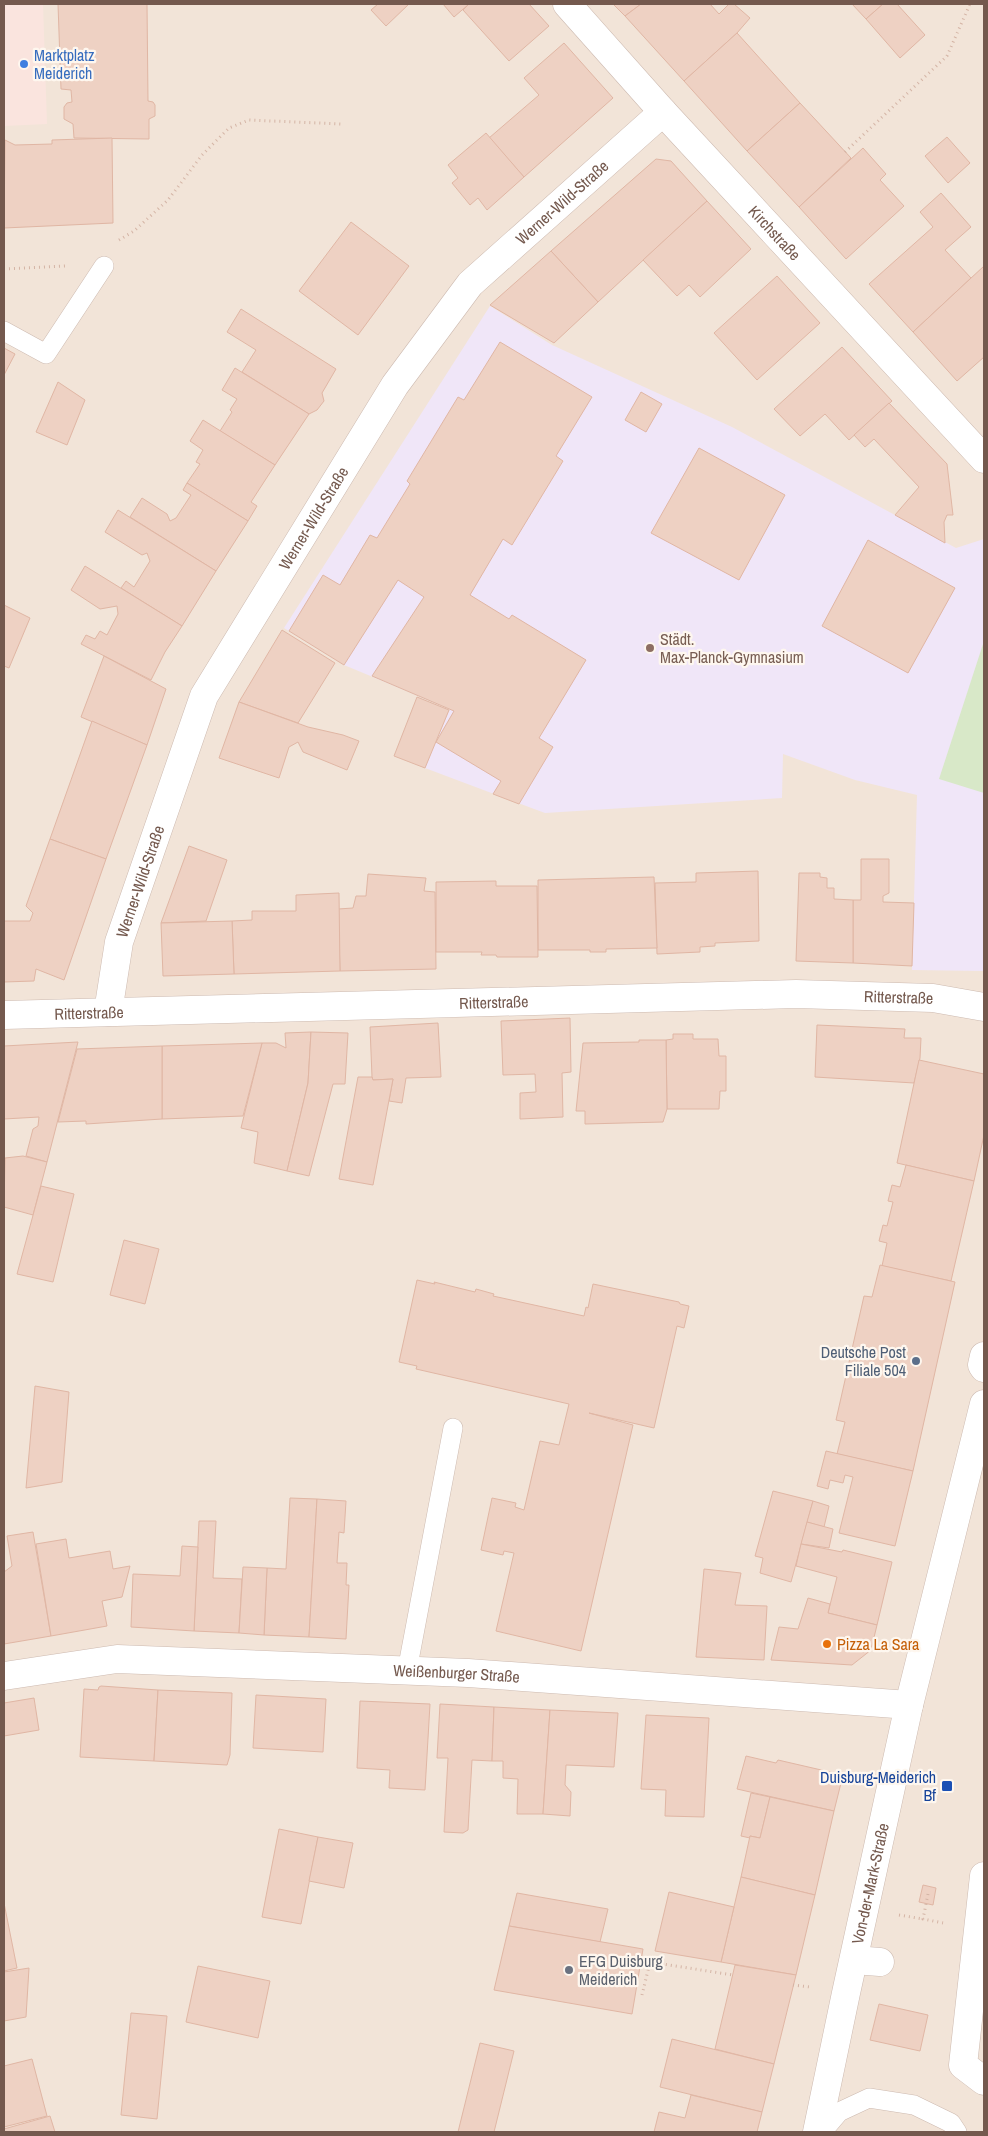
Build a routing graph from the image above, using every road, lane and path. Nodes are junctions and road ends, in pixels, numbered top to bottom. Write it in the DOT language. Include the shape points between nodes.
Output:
graph roads {
  1 [pos="567,4"];
  2 [pos="970,4"];
  3 [pos="663,112"];
  4 [pos="340,124"];
  5 [pos="845,152"];
  6 [pos="116,242"];
  7 [pos="67,266"];
  8 [pos="104,266"];
  9 [pos="4,269"];
  10 [pos="4,331"];
  11 [pos="984,459"];
  12 [pos="984,1007"];
  13 [pos="108,1012"];
  14 [pos="4,1015"];
  15 [pos="984,1356"];
  16 [pos="984,1368"];
  17 [pos="984,1404"];
  18 [pos="453,1428"];
  19 [pos="407,1670"];
  20 [pos="4,1676"];
  21 [pos="910,1705"];
  22 [pos="984,1876"];
  23 [pos="890,1913"];
  24 [pos="923,1919"];
  25 [pos="733,1975"];
  26 [pos="642,1996"];
  27 [pos="984,2081"];
  28 [pos="817,2132"];
  29 [pos="822,2132"];
  30 [pos="957,2132"];
  1 -- 3 [label="street, Kirchstraße"];
  2 -- 5 [label="path" via="947,56"];
  3 -- 11 [label="street, Kirchstraße"];
  3 -- 13 [label="street, Werner-Wild-Straße" via="470,284 390,393 204,696 119,942"];
  4 -- 6 [label="path" via="250,120 229,128 202,154 168,200 134,231"];
  7 -- 9 [label="path"];
  8 -- 10 [label="lane" via="46,354"];
  12 -- 13 [label="street, Ritterstraße" via="933,998 796,994"];
  13 -- 14 [label="street, Ritterstraße"];
  15 -- 16 [label="street"];
  17 -- 21 [label="street, Von-der-Mark-Straße"];
  18 -- 19 [label="lane"];
  19 -- 20 [label="street, Weißenburger Straße" via="118,1659"];
  19 -- 21 [label="street, Weißenburger Straße"];
  21 -- 28 [label="street, Von-der-Mark-Straße" via="867,1961"];
  22 -- 27 [label="street" via="963,2066"];
  23 -- 24 [label="path"];
  25 -- 26 [label="path" via="650,1962"];
  29 -- 30 [label="lane" via="839,2112 869,2098 914,2105 951,2123"];
}
